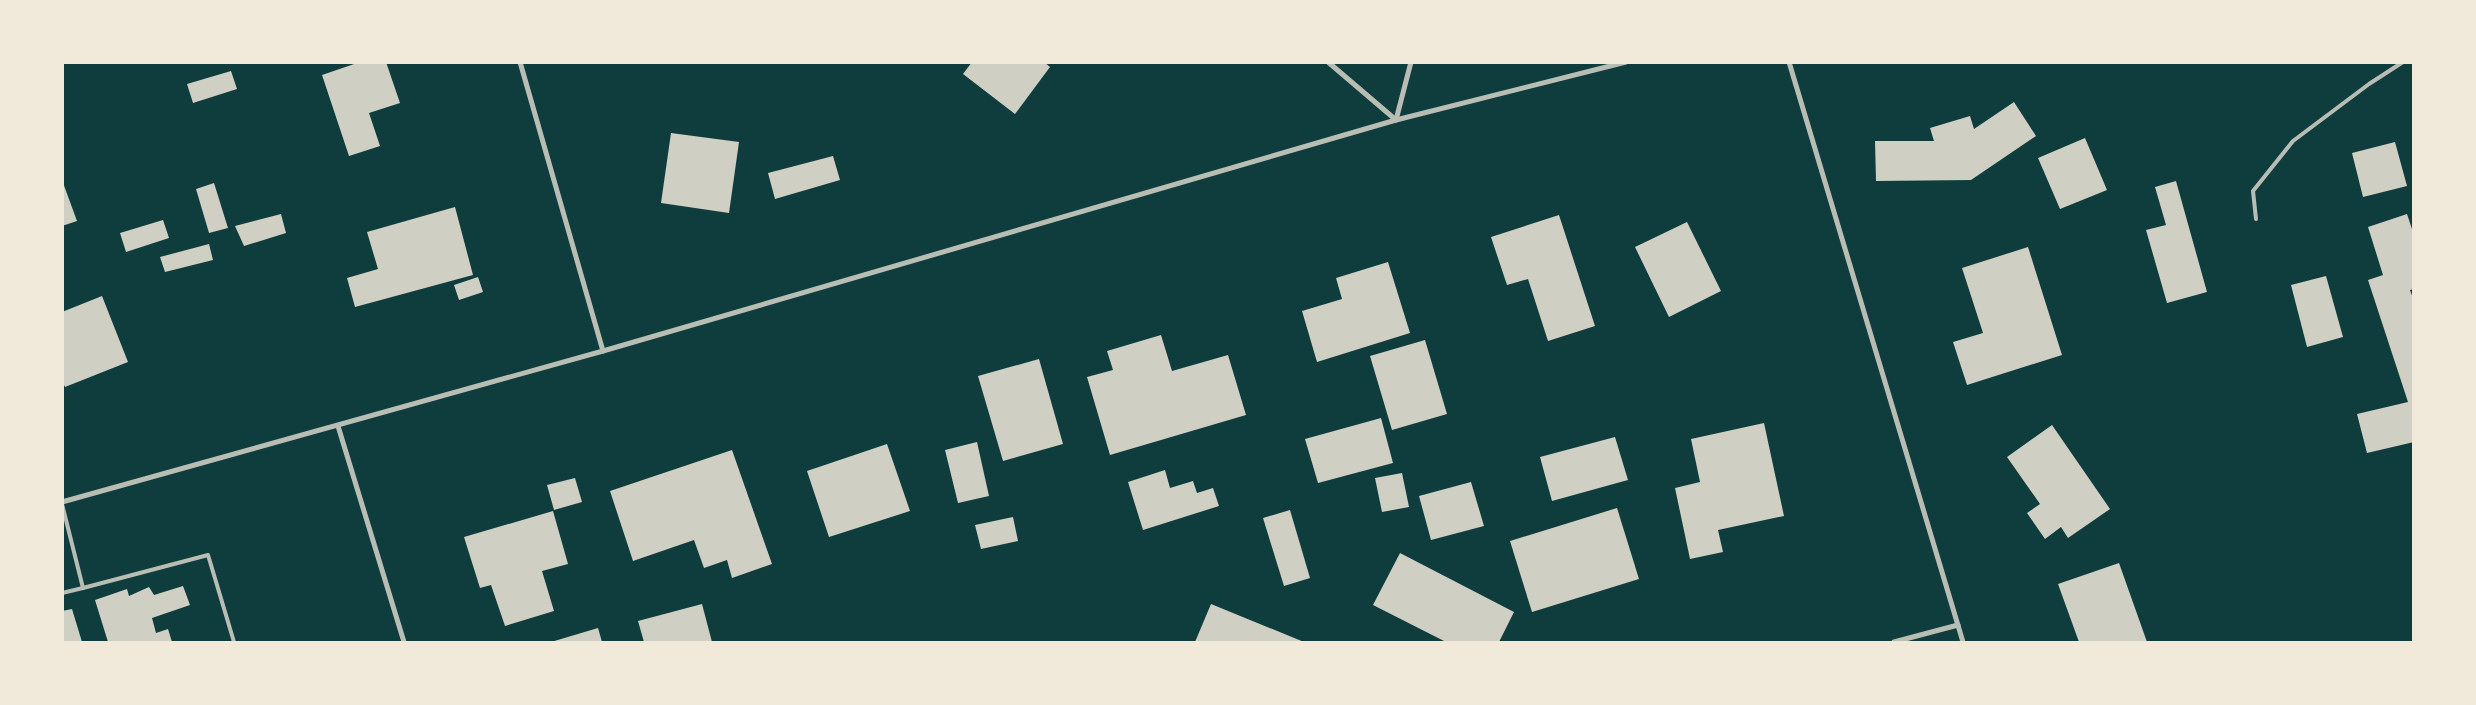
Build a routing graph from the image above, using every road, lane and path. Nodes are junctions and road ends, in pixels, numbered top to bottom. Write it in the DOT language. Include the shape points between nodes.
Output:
graph roads {
  1 [pos="520,62"];
  2 [pos="1328,62"];
  3 [pos="1411,62"];
  4 [pos="1626,62"];
  5 [pos="1789,62"];
  6 [pos="2403,62"];
  7 [pos="1396,120"];
  8 [pos="2256,220"];
  9 [pos="603,351"];
  10 [pos="338,426"];
  11 [pos="62,503"];
  12 [pos="83,588"];
  13 [pos="62,593"];
  14 [pos="1958,625"];
  15 [pos="234,642"];
  16 [pos="404,642"];
  17 [pos="1894,642"];
  18 [pos="1963,642"];
  1 -- 9 [label="street"];
  2 -- 7 [label="street"];
  3 -- 7 [label="street"];
  4 -- 7 [label="street"];
  5 -- 14 [label="street"];
  6 -- 8 [label="lane" via="2293,140 2253,191"];
  7 -- 9 [label="street"];
  9 -- 10 [label="street"];
  10 -- 11 [label="street"];
  10 -- 16 [label="street"];
  11 -- 12 [label="lane"];
  12 -- 13 [label="lane"];
  12 -- 15 [label="lane" via="208,555"];
  14 -- 17 [label="street"];
  14 -- 18 [label="street"];
}
